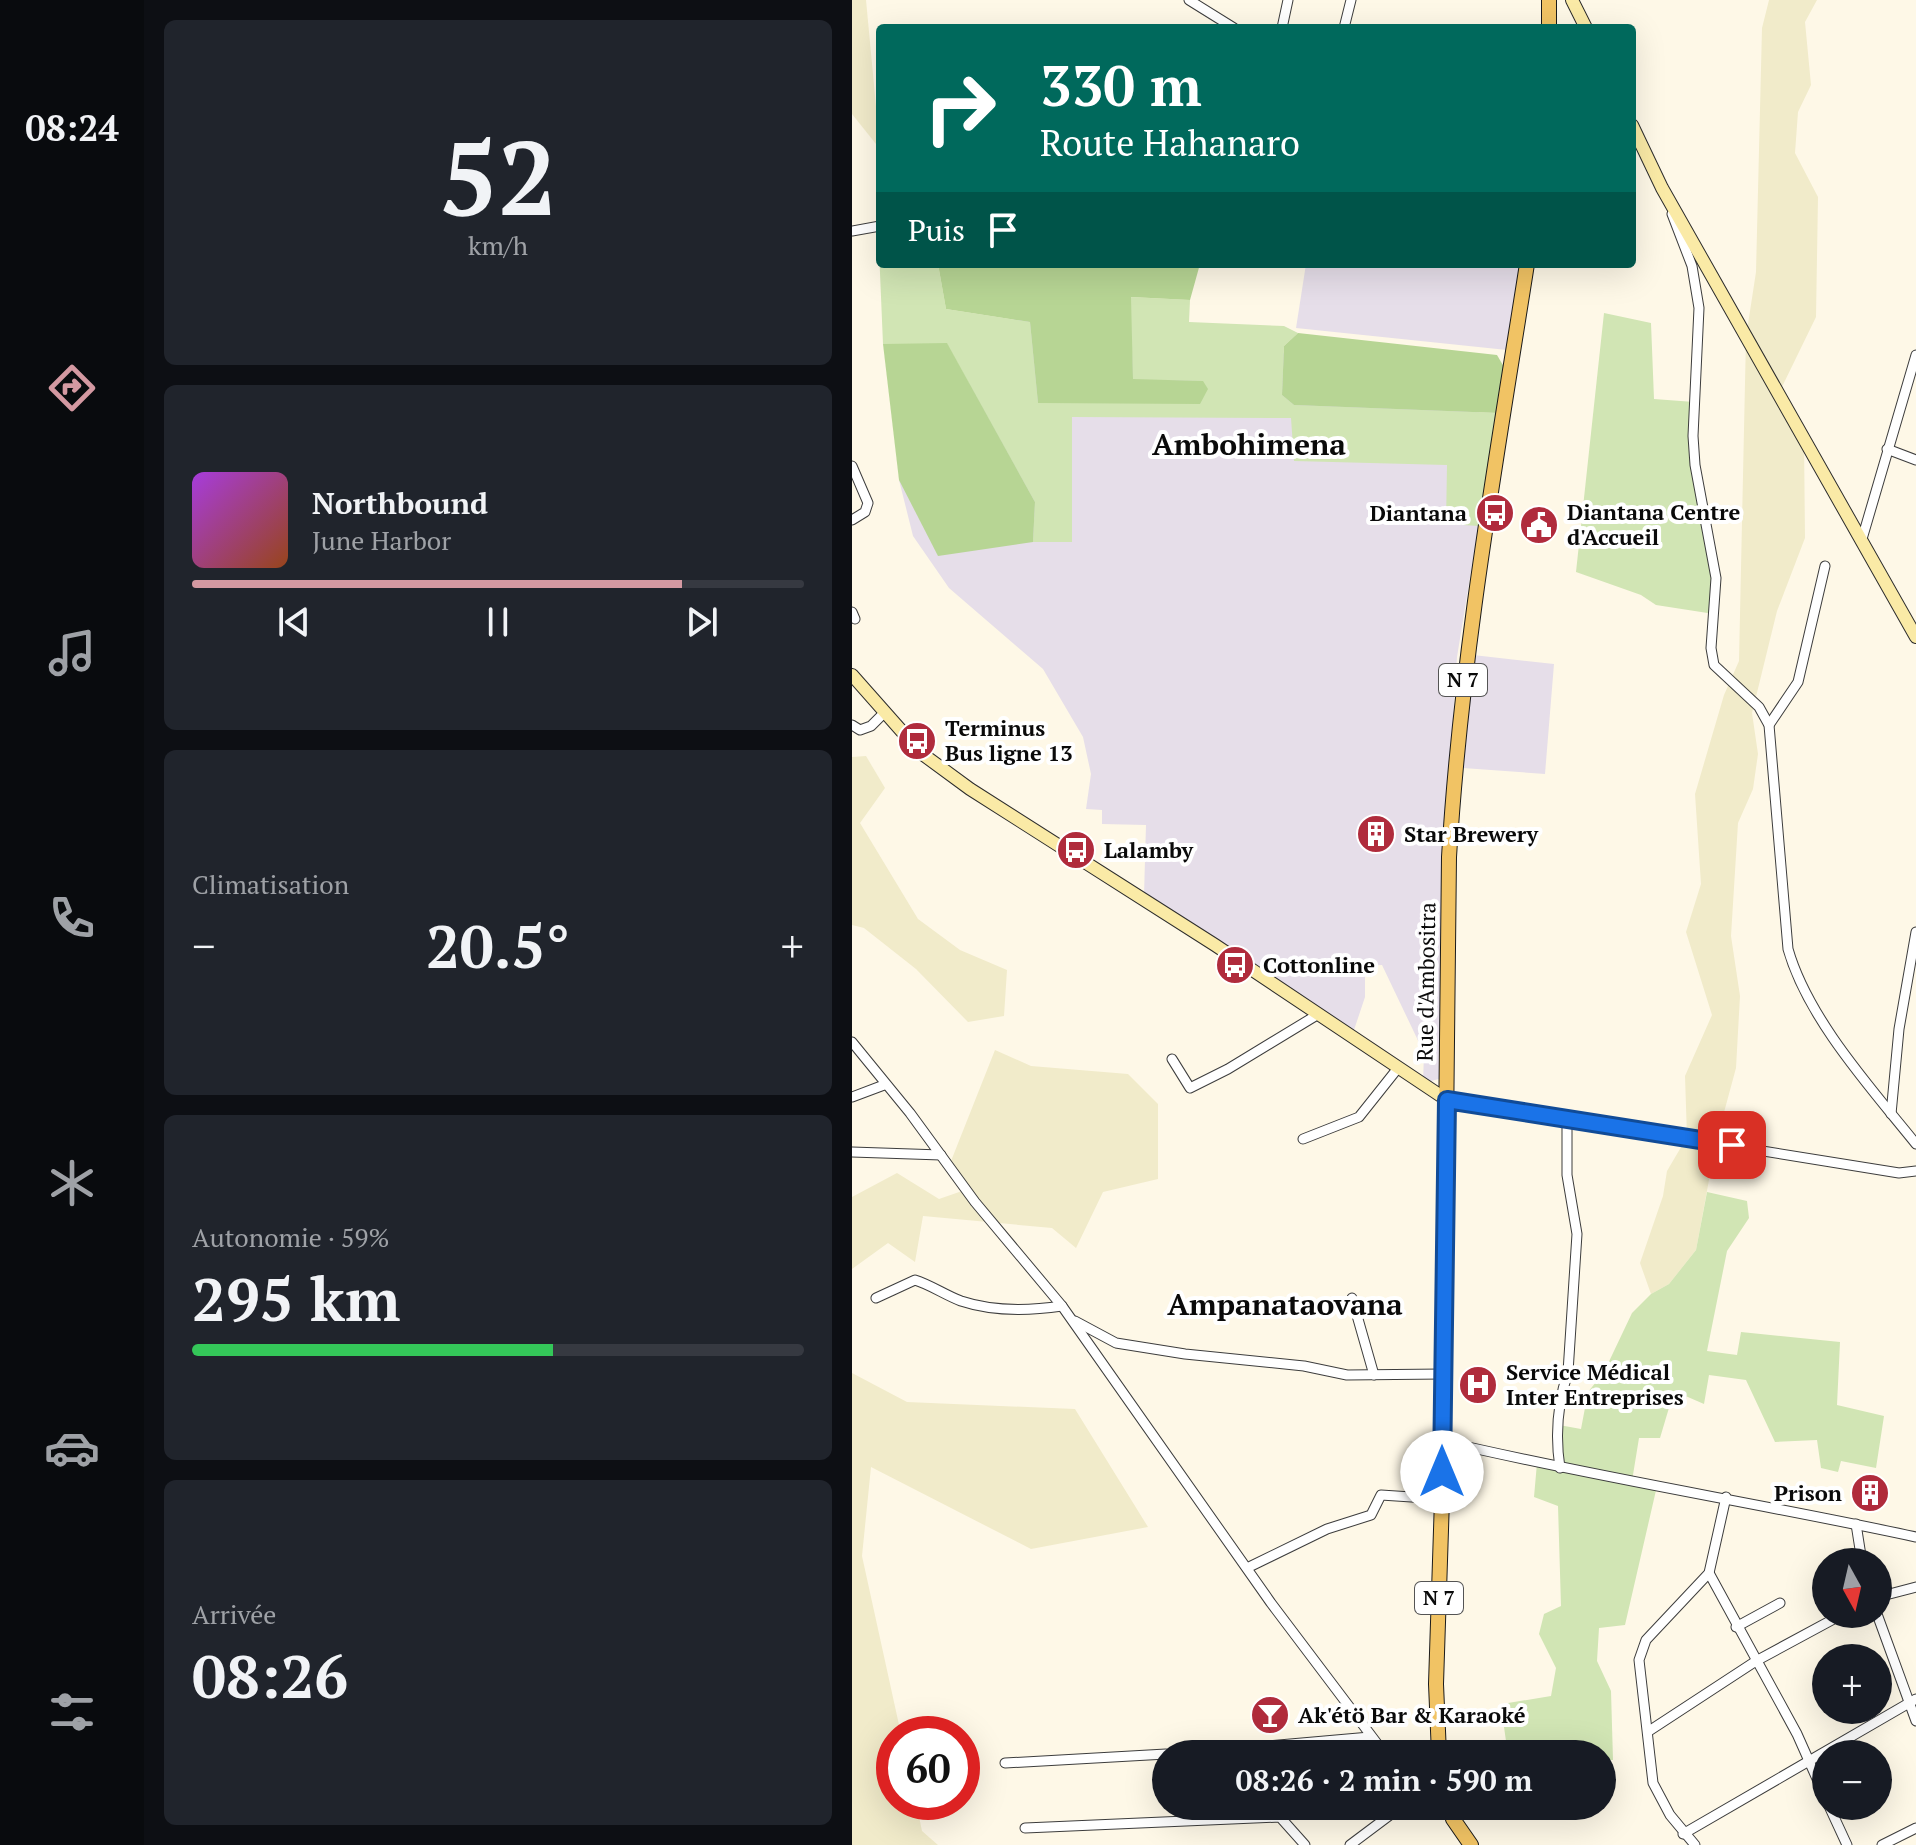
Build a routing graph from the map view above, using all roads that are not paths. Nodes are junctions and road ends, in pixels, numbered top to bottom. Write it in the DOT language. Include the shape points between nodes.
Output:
graph roads {
  1 [pos="1189,0"];
  2 [pos="1288,0"];
  3 [pos="1351,0"];
  4 [pos="1549,0"];
  5 [pos="1572,0"];
  6 [pos="1228,24"];
  7 [pos="1283,24"];
  8 [pos="1345,24"];
  9 [pos="1549,24"];
  10 [pos="1584,24"];
  11 [pos="1636,133"];
  12 [pos="1662,188"];
  13 [pos="876,227"];
  14 [pos="852,231"];
  15 [pos="1526,268"];
  16 [pos="1916,355"];
  17 [pos="1914,371"];
  18 [pos="1887,449"];
  19 [pos="1916,460"];
  20 [pos="852,466"];
  21 [pos="852,520"];
  22 [pos="1862,539"];
  23 [pos="1825,566"];
  24 [pos="1916,637"];
  25 [pos="852,675"];
  26 [pos="883,714"];
  27 [pos="852,725"];
  28 [pos="1769,725"];
  29 [pos="1916,932"];
  30 [pos="1317,1015"];
  31 [pos="852,1042"];
  32 [pos="1172,1059"];
  33 [pos="1398,1068"];
  34 [pos="884,1085"];
  35 [pos="852,1097"];
  36 [pos="1447,1100"];
  37 [pos="1891,1114"];
  38 [pos="1567,1120"];
  39 [pos="1303,1139"];
  40 [pos="1915,1142"];
  41 [pos="852,1152"];
  42 [pos="941,1155"];
  43 [pos="1916,1171"];
  44 [pos="876,1298"];
  45 [pos="1352,1298"];
  46 [pos="1062,1306"];
  47 [pos="1070,1318"];
  48 [pos="1443,1374"];
  49 [pos="1374,1375"];
  50 [pos="1442,1441"];
  51 [pos="1560,1468"];
  52 [pos="1726,1497"];
  53 [pos="1442,1499"];
  54 [pos="1856,1524"];
  55 [pos="1916,1537"];
  56 [pos="1860,1548"];
  57 [pos="1247,1568"];
  58 [pos="1709,1573"];
  59 [pos="1916,1587"];
  60 [pos="1892,1593"];
  61 [pos="1780,1603"];
  62 [pos="1736,1627"];
  63 [pos="1817,1628"];
  64 [pos="1883,1628"];
  65 [pos="1756,1661"];
  66 [pos="1912,1701"];
  67 [pos="1916,1721"];
  68 [pos="1649,1731"];
  69 [pos="1370,1737"];
  70 [pos="1335,1740"];
  71 [pos="1373,1740"];
  72 [pos="1438,1740"];
  73 [pos="1152,1755"];
  74 [pos="1808,1760"];
  75 [pos="1005,1763"];
  76 [pos="1812,1769"];
  77 [pos="1383,1820"];
  78 [pos="1455,1820"];
  79 [pos="1835,1820"];
  80 [pos="1025,1828"];
  81 [pos="1916,1828"];
  82 [pos="1683,1834"];
  83 [pos="1305,1845"];
  84 [pos="1350,1845"];
  85 [pos="1471,1845"];
  86 [pos="1695,1845"];
  87 [pos="1847,1845"];
  88 [pos="1882,1845"];
  1 -- 6 [label="street"];
  2 -- 7 [label="street"];
  3 -- 8 [label="street"];
  4 -- 9 [label="main road"];
  5 -- 10 [label="street"];
  11 -- 12 [label="street"];
  12 -- 22 [label="street"];
  12 -- 28 [label="street" via="1692,266 1699,308 1693,436 1716,578 1714,665 1759,707"];
  13 -- 14 [label="street"];
  15 -- 36 [label="main road, Rue d'Ambositra / N 7" via="1454,766"];
  16 -- 17 [label="street"];
  17 -- 18 [label="street"];
  18 -- 19 [label="street"];
  18 -- 22 [label="street"];
  20 -- 21 [label="street" via="868,503"];
  22 -- 24 [label="street"];
  23 -- 28 [label="street" via="1798,682"];
  25 -- 26 [label="street"];
  26 -- 27 [label="street" via="860,730"];
  26 -- 30 [label="street" via="921,753 970,789"];
  28 -- 37 [label="street" via="1788,949 1796,976"];
  29 -- 37 [label="street"];
  30 -- 32 [label="street" via="1190,1088"];
  30 -- 33 [label="street"];
  31 -- 34 [label="street"];
  33 -- 36 [label="street"];
  33 -- 39 [label="street" via="1359,1117"];
  34 -- 35 [label="street"];
  34 -- 42 [label="street"];
  36 -- 38 [label="street"];
  36 -- 48 [label="main road, Rue d'Ambositra / N 7"];
  37 -- 40 [label="street"];
  38 -- 43 [label="street" via="1899,1173"];
  38 -- 51 [label="street" via="1567,1175 1577,1234 1568,1372 1557,1445"];
  41 -- 42 [label="street"];
  42 -- 46 [label="street"];
  44 -- 46 [label="street" via="915,1280 960,1301 991,1308 1022,1312"];
  45 -- 49 [label="street"];
  46 -- 47 [label="street"];
  47 -- 49 [label="street" via="1116,1343"];
  47 -- 57 [label="street"];
  48 -- 49 [label="street"];
  48 -- 50 [label="main road, Rue d'Ambositra / N 7"];
  50 -- 51 [label="street"];
  50 -- 53 [label="main road, Rue d'Ambositra / N 7"];
  51 -- 52 [label="street"];
  52 -- 54 [label="street"];
  52 -- 58 [label="street"];
  53 -- 57 [label="street" via="1381,1495 1371,1515 1327,1529"];
  53 -- 72 [label="main road, Rue d'Ambositra / N 7"];
  54 -- 55 [label="street"];
  54 -- 56 [label="street"];
  57 -- 69 [label="street"];
  58 -- 62 [label="street"];
  58 -- 68 [label="street" via="1642,1648 1638,1672"];
  59 -- 60 [label="street"];
  61 -- 62 [label="street"];
  62 -- 65 [label="street"];
  63 -- 65 [label="street"];
  64 -- 66 [label="street"];
  65 -- 68 [label="street"];
  65 -- 74 [label="street"];
  66 -- 67 [label="street"];
  66 -- 74 [label="street"];
  68 -- 82 [label="street" via="1653,1783"];
  69 -- 70 [label="street"];
  69 -- 71 [label="street"];
  73 -- 75 [label="street"];
  74 -- 76 [label="street"];
  74 -- 82 [label="street"];
  77 -- 84 [label="street"];
  78 -- 85 [label="main road"];
  79 -- 87 [label="street"];
  80 -- 83 [label="street" via="1280,1817"];
  81 -- 88 [label="street"];
  82 -- 86 [label="street"];
}
